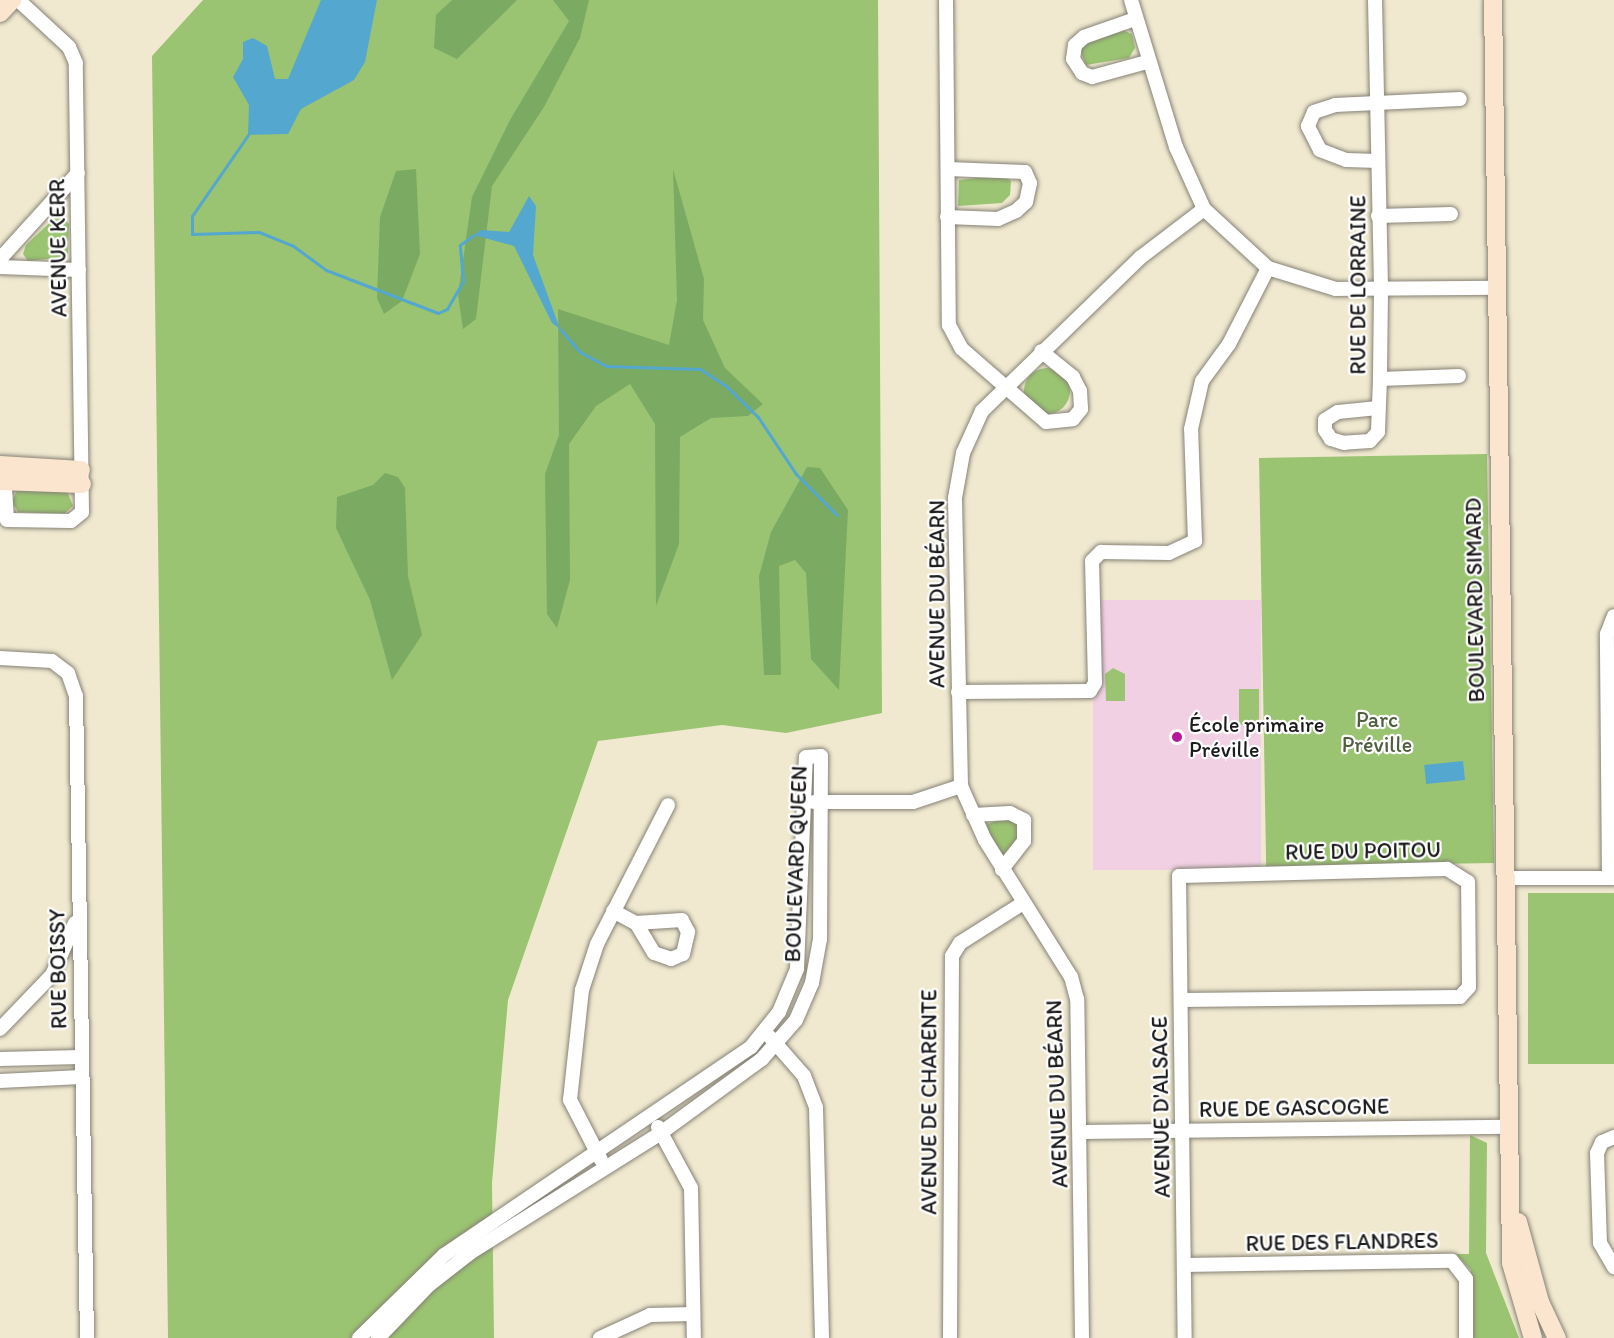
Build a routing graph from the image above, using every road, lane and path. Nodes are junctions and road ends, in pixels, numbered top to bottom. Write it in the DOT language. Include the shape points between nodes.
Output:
graph roads {
  1 [pos="12,0"];
  2 [pos="18,0"];
  3 [pos="946,0"];
  4 [pos="1131,0"];
  5 [pos="1375,0"];
  6 [pos="1493,0"];
  7 [pos="0,13"];
  8 [pos="1135,19"];
  9 [pos="1147,62"];
  10 [pos="1460,99"];
  11 [pos="1377,102"];
  12 [pos="1378,161"];
  13 [pos="948,169"];
  14 [pos="78,173"];
  15 [pos="1204,209"];
  16 [pos="1451,214"];
  17 [pos="1378,216"];
  18 [pos="947,217"];
  19 [pos="0,259"];
  20 [pos="0,267"];
  21 [pos="1268,268"];
  22 [pos="79,270"];
  23 [pos="1495,288"];
  24 [pos="1381,292"];
  25 [pos="1041,351"];
  26 [pos="1459,376"];
  27 [pos="1380,379"];
  28 [pos="1007,384"];
  29 [pos="1378,408"];
  30 [pos="2,474"];
  31 [pos="82,477"];
  32 [pos="1614,616"];
  33 [pos="0,658"];
  34 [pos="958,692"];
  35 [pos="961,786"];
  36 [pos="806,802"];
  37 [pos="822,802"];
  38 [pos="668,805"];
  39 [pos="973,815"];
  40 [pos="1002,869"];
  41 [pos="1179,876"];
  42 [pos="1506,878"];
  43 [pos="1611,878"];
  44 [pos="1023,903"];
  45 [pos="613,911"];
  46 [pos="78,916"];
  47 [pos="636,923"];
  48 [pos="1181,1000"];
  49 [pos="0,1029"];
  50 [pos="764,1031"];
  51 [pos="777,1043"];
  52 [pos="80,1058"];
  53 [pos="0,1059"];
  54 [pos="81,1077"];
  55 [pos="0,1081"];
  56 [pos="652,1118"];
  57 [pos="1508,1127"];
  58 [pos="1183,1131"];
  59 [pos="1081,1132"];
  60 [pos="661,1133"];
  61 [pos="1614,1137"];
  62 [pos="597,1155"];
  63 [pos="606,1167"];
  64 [pos="1512,1200"];
  65 [pos="487,1225"];
  66 [pos="495,1237"];
  67 [pos="1184,1265"];
  68 [pos="1614,1267"];
  69 [pos="693,1314"];
  70 [pos="87,1338"];
  71 [pos="359,1338"];
  72 [pos="378,1338"];
  73 [pos="600,1338"];
  74 [pos="694,1338"];
  75 [pos="822,1338"];
  76 [pos="950,1338"];
  77 [pos="1082,1338"];
  78 [pos="1185,1338"];
  79 [pos="1466,1338"];
  80 [pos="1533,1338"];
  81 [pos="1557,1338"];
  1 -- 7 [label="main road"];
  2 -- 14 [label="street, AVENUE KERR" via="69,46 76,63"];
  3 -- 13 [label="street"];
  4 -- 8 [label="street"];
  5 -- 11 [label="street, RUE DE LORRAINE"];
  6 -- 23 [label="main road, BOULEVARD SIMARD"];
  8 -- 9 [label="street"];
  8 -- 9 [label="street" via="1084,37 1075,45 1073,59 1082,73 1092,77"];
  9 -- 15 [label="street"];
  10 -- 11 [label="street"];
  11 -- 12 [label="street, RUE DE LORRAINE"];
  11 -- 12 [label="street" via="1335,105 1314,112 1308,126 1320,150 1346,160"];
  12 -- 17 [label="street, RUE DE LORRAINE"];
  13 -- 18 [label="street"];
  13 -- 18 [label="street" via="1025,172 1030,183 1026,202 1016,212 998,219"];
  14 -- 19 [label="street"];
  14 -- 22 [label="street, AVENUE KERR"];
  15 -- 21 [label="street"];
  15 -- 25 [label="street, AVENUE DU BÉARN" via="1141,257"];
  16 -- 17 [label="street"];
  17 -- 24 [label="street, RUE DE LORRAINE"];
  18 -- 28 [label="street" via="949,325 962,349"];
  20 -- 22 [label="street"];
  21 -- 24 [label="street" via="1302,282"];
  21 -- 34 [label="street" via="1229,344 1202,381 1191,429 1195,541 1169,553 1101,552 1092,561 1095,683 1090,691"];
  22 -- 31 [label="street, AVENUE KERR"];
  23 -- 24 [label="street"];
  23 -- 42 [label="main road, BOULEVARD SIMARD"];
  24 -- 27 [label="street, RUE DE LORRAINE"];
  25 -- 28 [label="street, AVENUE DU BÉARN"];
  25 -- 28 [label="street" via="1073,377 1080,391 1081,409 1073,419 1046,422"];
  26 -- 27 [label="street"];
  27 -- 29 [label="street, RUE DE LORRAINE"];
  28 -- 34 [label="street, AVENUE DU BÉARN" via="982,411 968,442 956,498"];
  30 -- 31 [label="main road"];
  30 -- 31 [label="street, AVENUE KERR" via="7,520 78,518"];
  32 -- 43 [label="street" via="1607,634"];
  33 -- 46 [label="street, RUE BOISSY" via="52,661 69,673 76,696"];
  34 -- 35 [label="street, AVENUE DU BÉARN"];
  35 -- 37 [label="street" via="913,802"];
  35 -- 39 [label="street, AVENUE DU BÉARN"];
  36 -- 37 [label="street"];
  36 -- 37 [label="street, BOULEVARD QUEEN" via="806,757 812,754 821,756"];
  36 -- 50 [label="street, BOULEVARD QUEEN" via="797,969 779,1012"];
  37 -- 51 [label="street, BOULEVARD QUEEN" via="820,939 813,983 796,1020"];
  38 -- 45 [label="street"];
  39 -- 40 [label="street, AVENUE DU BÉARN"];
  39 -- 40 [label="street" via="1010,813 1024,820 1024,841"];
  40 -- 44 [label="street, AVENUE DU BÉARN"];
  41 -- 48 [label="street, AVENUE D'ALSACE"];
  41 -- 48 [label="street, RUE DU POITOU" via="1447,870 1465,876 1469,889 1469,987 1460,997"];
  42 -- 43 [label="street"];
  42 -- 57 [label="main road, BOULEVARD SIMARD"];
  44 -- 59 [label="street, AVENUE DU BÉARN" via="1075,988"];
  44 -- 76 [label="street, AVENUE DE CHARENTE" via="960,943 952,956"];
  45 -- 47 [label="street"];
  45 -- 62 [label="street" via="586,973 570,1088 575,1118"];
  46 -- 49 [label="street" via="52,975"];
  46 -- 52 [label="street, RUE BOISSY"];
  48 -- 58 [label="street, AVENUE D'ALSACE"];
  50 -- 51 [label="street"];
  50 -- 56 [label="street, BOULEVARD QUEEN" via="751,1047"];
  51 -- 60 [label="street, BOULEVARD QUEEN"];
  51 -- 75 [label="street" via="804,1076 816,1108"];
  52 -- 53 [label="street"];
  52 -- 54 [label="street, RUE BOISSY"];
  54 -- 55 [label="street"];
  54 -- 70 [label="street, RUE BOISSY"];
  56 -- 60 [label="street"];
  56 -- 62 [label="street, BOULEVARD QUEEN"];
  57 -- 58 [label="street, RUE DE GASCOGNE"];
  57 -- 64 [label="main road, BOULEVARD SIMARD"];
  58 -- 59 [label="street, RUE DE GASCOGNE"];
  58 -- 67 [label="street, AVENUE D'ALSACE"];
  59 -- 77 [label="street, AVENUE DU BÉARN"];
  60 -- 63 [label="street, BOULEVARD QUEEN"];
  60 -- 69 [label="street" via="691,1188"];
  61 -- 68 [label="street" via="1602,1142 1597,1153 1600,1243"];
  62 -- 63 [label="street"];
  62 -- 65 [label="street, BOULEVARD QUEEN"];
  63 -- 66 [label="street, BOULEVARD QUEEN"];
  64 -- 80 [label="main road, BOULEVARD SIMARD" via="1511,1263"];
  64 -- 81 [label="main road, BOULEVARD SIMARD" via="1540,1302"];
  65 -- 66 [label="street"];
  65 -- 71 [label="street, BOULEVARD QUEEN" via="406,1287"];
  66 -- 72 [label="street, BOULEVARD QUEEN" via="429,1285"];
  67 -- 78 [label="street, AVENUE D'ALSACE"];
  67 -- 79 [label="street, RUE DES FLANDRES" via="1452,1261 1466,1279"];
  69 -- 73 [label="street" via="650,1316"];
  69 -- 74 [label="street"];
}
